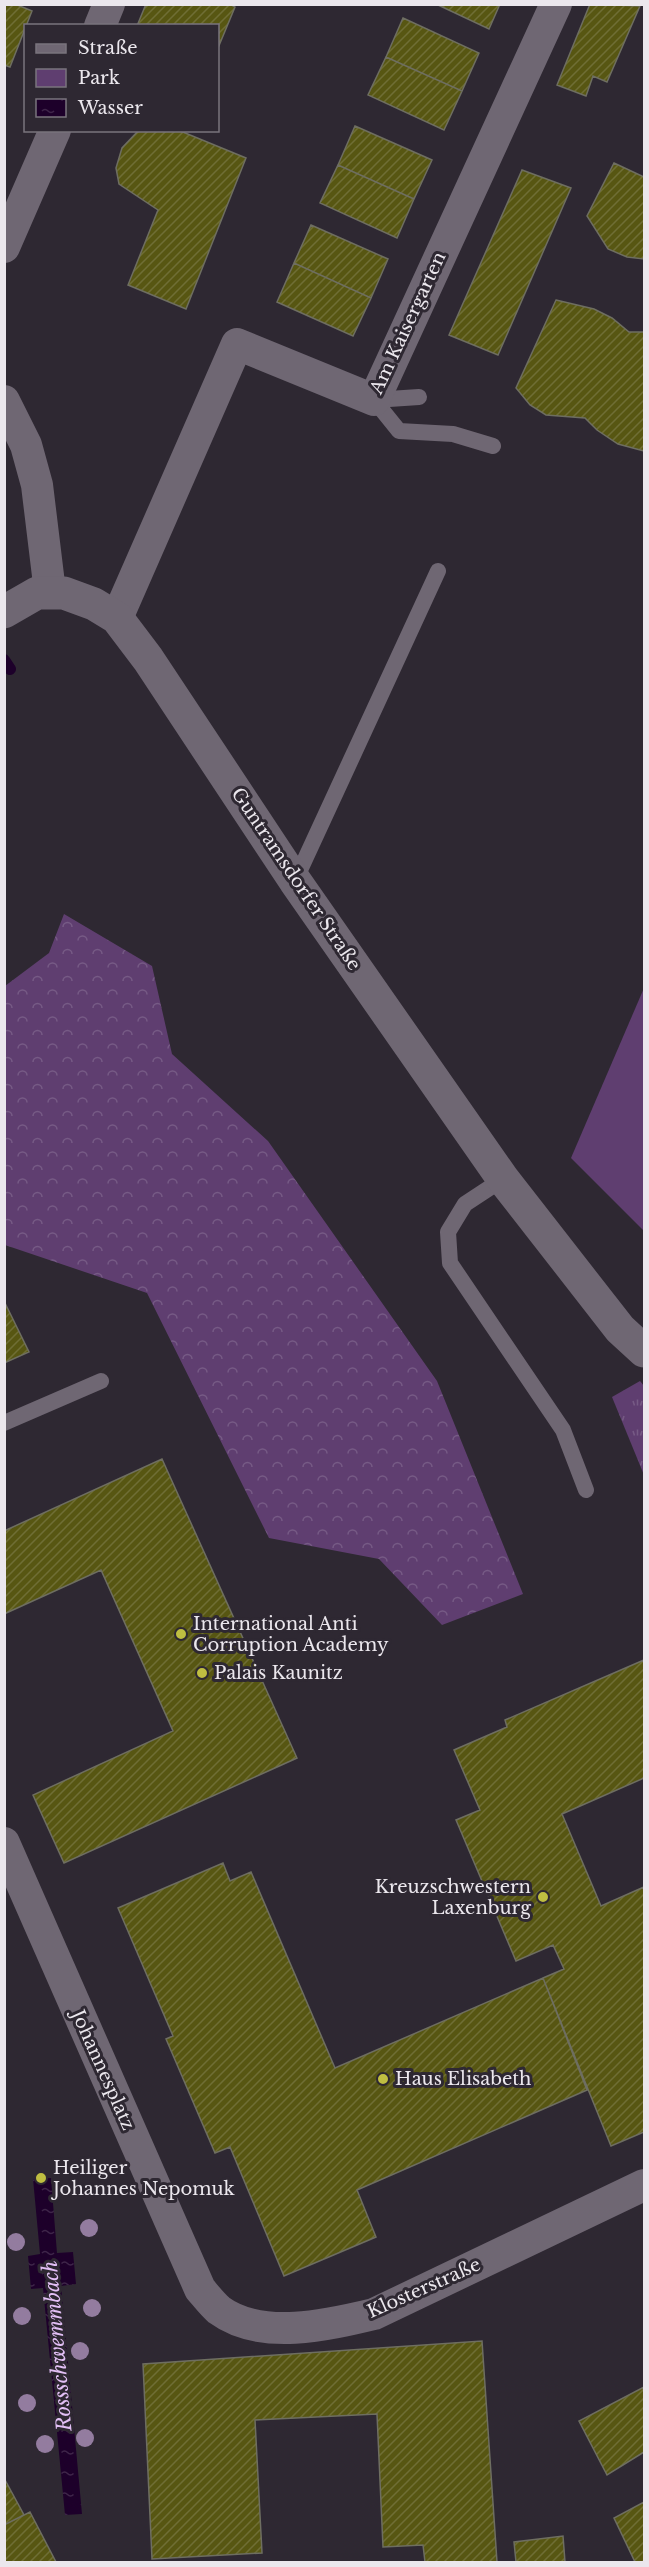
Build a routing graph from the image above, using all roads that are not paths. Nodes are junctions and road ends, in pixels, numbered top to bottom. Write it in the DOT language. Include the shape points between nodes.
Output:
graph roads {
  1 [pos="110,4"];
  2 [pos="556,4"];
  3 [pos="101,24"];
  4 [pos="54,132"];
  5 [pos="4,247"];
  6 [pos="419,397"];
  7 [pos="4,400"];
  8 [pos="374,400"];
  9 [pos="493,446"];
  10 [pos="438,571"];
  11 [pos="50,592"];
  12 [pos="4,612"];
  13 [pos="117,618"];
  14 [pos="295,881"];
  15 [pos="503,1179"];
  16 [pos="645,1351"];
  17 [pos="101,1381"];
  18 [pos="4,1423"];
  19 [pos="586,1490"];
  20 [pos="4,1843"];
  21 [pos="645,2185"];
  22 [pos="185,2256"];
  1 -- 3 [label="street"];
  2 -- 8 [label="street, Am Kaisergarten"];
  4 -- 5 [label="street"];
  6 -- 8 [label="lane"];
  7 -- 11 [label="street" via="26,445 37,485"];
  8 -- 9 [label="lane" via="399,431 453,434"];
  8 -- 13 [label="street, Am Kaisergarten" via="237,344"];
  10 -- 14 [label="lane"];
  11 -- 12 [label="main road" via="29,596"];
  11 -- 13 [label="main road, Guntramsdorfer Straße" via="79,597"];
  13 -- 14 [label="main road, Guntramsdorfer Straße"];
  14 -- 15 [label="main road, Guntramsdorfer Straße"];
  15 -- 16 [label="main road, Guntramsdorfer Straße" via="620,1329"];
  15 -- 19 [label="lane" via="465,1204 448,1232 450,1263 563,1430"];
  17 -- 18 [label="lane"];
  20 -- 22 [label="street, Johannesplatz"];
  21 -- 22 [label="street, Klosterstraße" via="374,2314 325,2325 290,2328 248,2324 220,2310 200,2289"];
}
